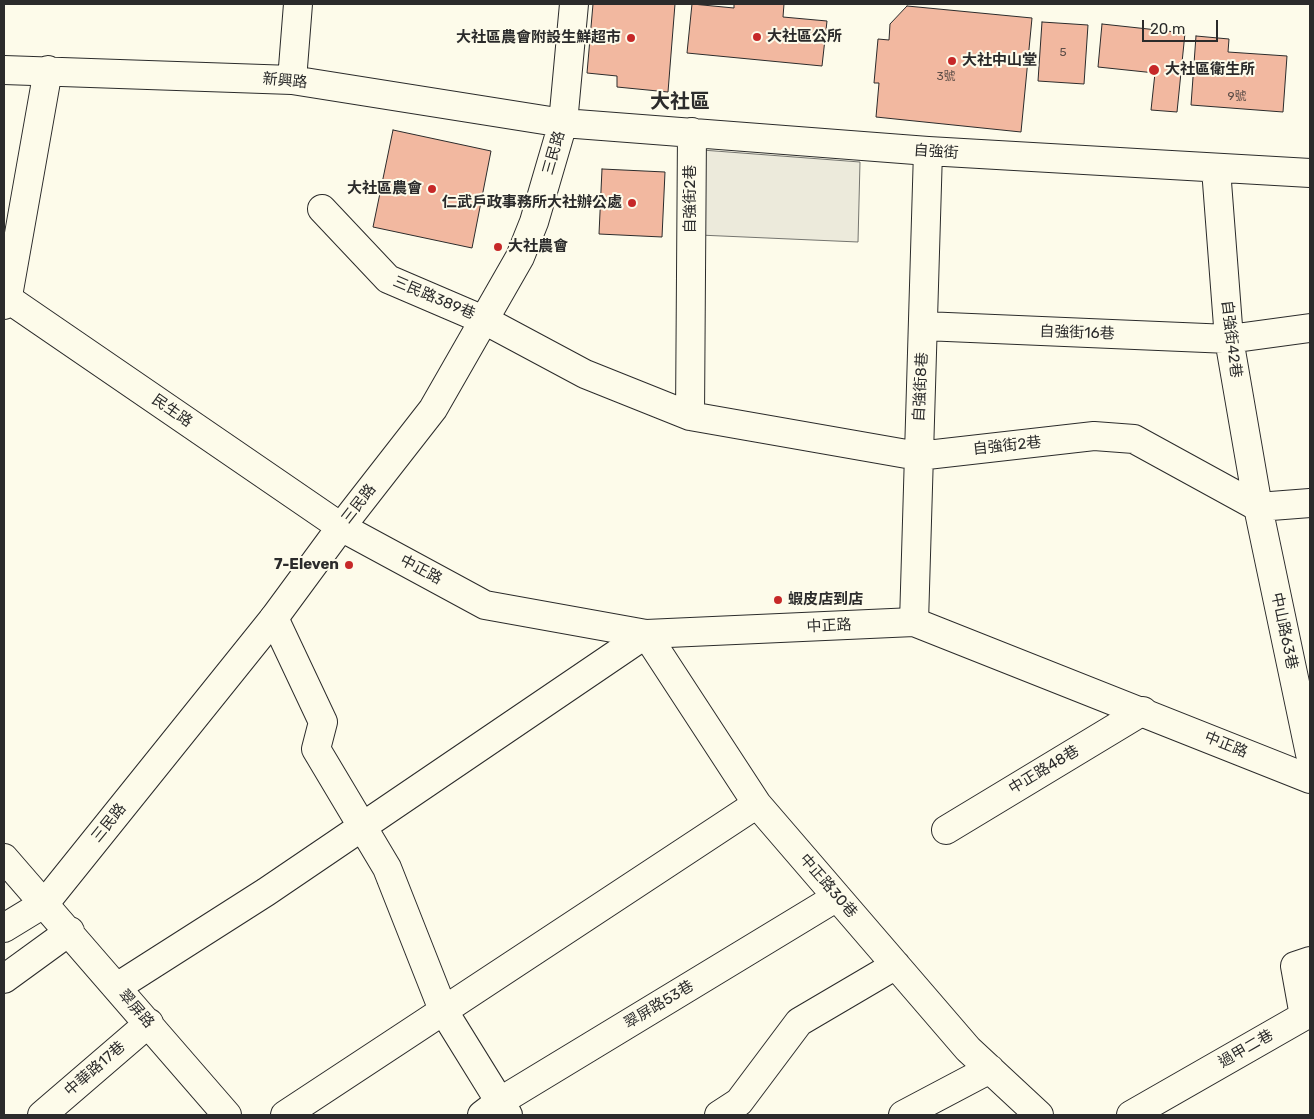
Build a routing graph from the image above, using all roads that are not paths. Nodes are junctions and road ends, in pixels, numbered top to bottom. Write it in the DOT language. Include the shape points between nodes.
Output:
graph roads {
  1 [pos="298,4"];
  2 [pos="574,4"];
  3 [pos="4,70"];
  4 [pos="48,70"];
  5 [pos="292,80"];
  6 [pos="563,123"];
  7 [pos="692,132"];
  8 [pos="928,151"];
  9 [pos="1216,169"];
  10 [pos="1310,173"];
  11 [pos="322,209"];
  12 [pos="5,299"];
  13 [pos="486,321"];
  14 [pos="924,326"];
  15 [pos="1310,328"];
  16 [pos="1229,339"];
  17 [pos="690,416"];
  18 [pos="918,456"];
  19 [pos="1310,503"];
  20 [pos="1258,507"];
  21 [pos="340,527"];
  22 [pos="274,618"];
  23 [pos="914,622"];
  24 [pos="646,634"];
  25 [pos="1143,711"];
  26 [pos="1310,754"];
  27 [pos="1310,779"];
  28 [pos="757,804"];
  29 [pos="362,825"];
  30 [pos="946,830"];
  31 [pos="4,858"];
  32 [pos="837,897"];
  33 [pos="44,903"];
  34 [pos="4,928"];
  35 [pos="70,931"];
  36 [pos="1310,961"];
  37 [pos="896,966"];
  38 [pos="4,979"];
  39 [pos="117,987"];
  40 [pos="443,1010"];
  41 [pos="148,1023"];
  42 [pos="990,1069"];
  43 [pos="496,1111"];
  44 [pos="42,1115"];
  45 [pos="227,1115"];
  46 [pos="285,1115"];
  47 [pos="720,1115"];
  48 [pos="903,1115"];
  49 [pos="1039,1115"];
  50 [pos="1130,1115"];
  1 -- 5 [label="street"];
  2 -- 6 [label="street, 三民路"];
  3 -- 4 [label="street, 新興路"];
  4 -- 5 [label="street, 新興路"];
  4 -- 12 [label="street"];
  5 -- 6 [label="street, 新興路"];
  6 -- 7 [label="street, 自強街"];
  6 -- 13 [label="street, 三民路" via="531,231"];
  7 -- 8 [label="street, 自強街"];
  7 -- 17 [label="street, 自強街2巷"];
  8 -- 9 [label="street, 自強街"];
  8 -- 14 [label="street, 自強街8巷"];
  9 -- 10 [label="street, 自強街"];
  9 -- 16 [label="street, 自強街42巷"];
  11 -- 13 [label="street, 三民路389巷" via="388,279"];
  12 -- 21 [label="street, 民生路"];
  13 -- 17 [label="street, 自強街2巷" via="585,374"];
  13 -- 21 [label="street, 三民路" via="433,410"];
  14 -- 16 [label="street, 自強街16巷"];
  14 -- 18 [label="street, 自強街8巷"];
  15 -- 16 [label="street, 自強街16巷"];
  16 -- 20 [label="street, 自強街42巷"];
  17 -- 18 [label="street, 自強街2巷"];
  18 -- 20 [label="street, 自強街2巷" via="1094,436 1134,439"];
  18 -- 23 [label="street, 自強街8巷"];
  19 -- 20 [label="street"];
  20 -- 26 [label="street, 中山路63巷"];
  21 -- 22 [label="street, 三民路"];
  21 -- 24 [label="street, 中正路" via="485,605"];
  22 -- 29 [label="street" via="323,722 316,749"];
  22 -- 33 [label="street, 三民路"];
  23 -- 24 [label="street, 中正路"];
  23 -- 25 [label="street, 中正路"];
  24 -- 28 [label="street, 中正路30巷"];
  24 -- 29 [label="street"];
  25 -- 27 [label="street, 中正路"];
  25 -- 30 [label="street, 中正路48巷"];
  28 -- 32 [label="street, 中正路30巷"];
  28 -- 40 [label="street"];
  29 -- 39 [label="street" via="266,892"];
  29 -- 40 [label="street" via="387,868"];
  31 -- 33 [label="street, 翠屏路"];
  32 -- 37 [label="street, 中正路30巷"];
  32 -- 43 [label="street, 翠屏路53巷"];
  33 -- 34 [label="street, 三民路"];
  33 -- 35 [label="street, 翠屏路"];
  35 -- 38 [label="street"];
  35 -- 39 [label="street, 翠屏路"];
  36 -- 50 [label="street, 過甲二巷" via="1295,966 1304,1016"];
  37 -- 42 [label="street, 中正路30巷" via="968,1049"];
  37 -- 47 [label="street" via="799,1022 739,1102"];
  39 -- 41 [label="street, 翠屏路"];
  40 -- 43 [label="street"];
  40 -- 46 [label="street"];
  41 -- 44 [label="street, 中華路17巷"];
  41 -- 45 [label="street, 翠屏路"];
  42 -- 48 [label="street"];
  42 -- 49 [label="street, 中正路30巷"];
}
